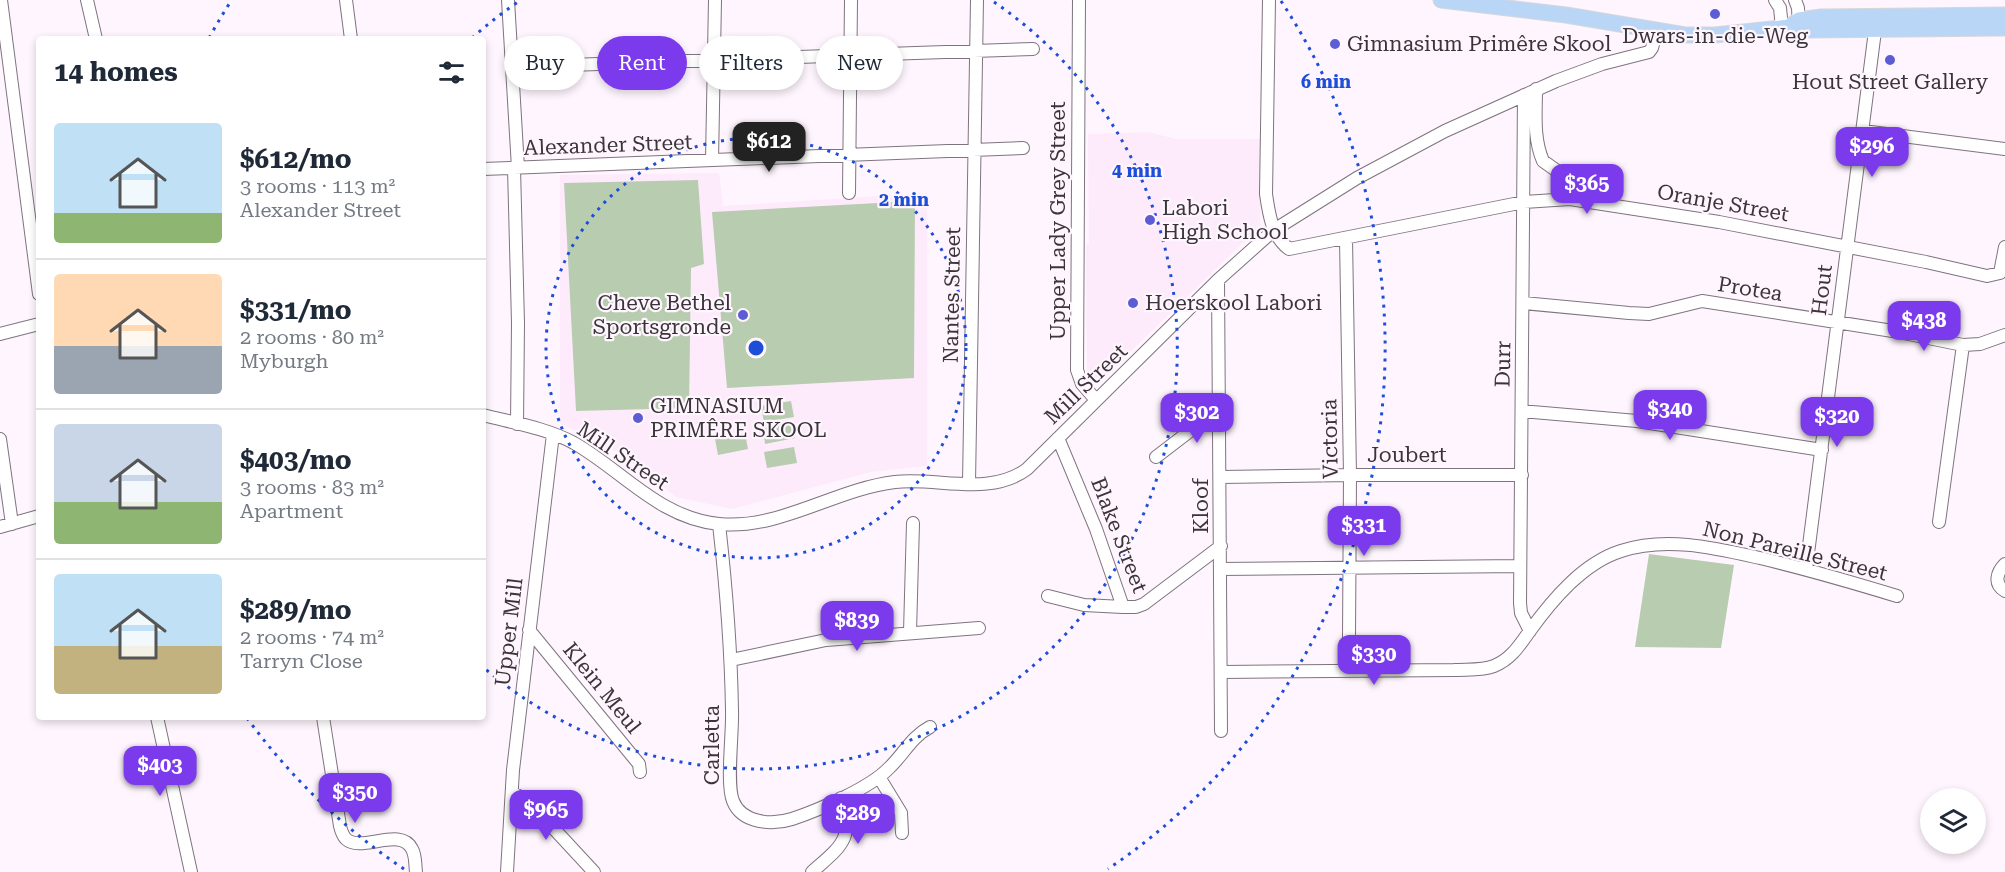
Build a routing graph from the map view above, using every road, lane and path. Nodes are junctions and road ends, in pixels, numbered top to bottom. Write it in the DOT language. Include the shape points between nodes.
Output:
graph roads {
  1 [pos="1,0"];
  2 [pos="87,0"];
  3 [pos="346,0"];
  4 [pos="508,0"];
  5 [pos="715,0"];
  6 [pos="851,0"];
  7 [pos="977,0"];
  8 [pos="1079,0"];
  9 [pos="1269,0"];
  10 [pos="1441,0"];
  11 [pos="1775,0"];
  12 [pos="1795,0"];
  13 [pos="1488,2"];
  14 [pos="2005,15"];
  15 [pos="1876,23"];
  16 [pos="1792,26"];
  17 [pos="2005,28"];
  18 [pos="1657,30"];
  19 [pos="95,36"];
  20 [pos="351,36"];
  21 [pos="510,36"];
  22 [pos="715,36"];
  23 [pos="850,36"];
  24 [pos="975,49"];
  25 [pos="1033,49"];
  26 [pos="903,52"];
  27 [pos="699,61"];
  28 [pos="585,64"];
  29 [pos="1536,89"];
  30 [pos="513,90"];
  31 [pos="714,90"];
  32 [pos="850,90"];
  33 [pos="1524,95"];
  34 [pos="1863,131"];
  35 [pos="1023,148"];
  36 [pos="974,149"];
  37 [pos="2005,149"];
  38 [pos="849,155"];
  39 [pos="712,160"];
  40 [pos="516,168"];
  41 [pos="486,169"];
  42 [pos="849,193"];
  43 [pos="1524,202"];
  44 [pos="1601,202"];
  45 [pos="1274,230"];
  46 [pos="1346,239"];
  47 [pos="1847,246"];
  48 [pos="2005,247"];
  49 [pos="36,271"];
  50 [pos="1218,280"];
  51 [pos="1523,303"];
  52 [pos="1838,324"];
  53 [pos="36,325"];
  54 [pos="0,334"];
  55 [pos="2005,335"];
  56 [pos="1963,345"];
  57 [pos="1096,400"];
  58 [pos="1220,408"];
  59 [pos="1522,411"];
  60 [pos="486,416"];
  61 [pos="517,424"];
  62 [pos="553,434"];
  63 [pos="1058,438"];
  64 [pos="0,439"];
  65 [pos="1822,450"];
  66 [pos="1156,457"];
  67 [pos="1350,475"];
  68 [pos="1522,475"];
  69 [pos="1221,477"];
  70 [pos="969,483"];
  71 [pos="36,517"];
  72 [pos="1939,522"];
  73 [pos="913,523"];
  74 [pos="719,524"];
  75 [pos="6,525"];
  76 [pos="1221,546"];
  77 [pos="2005,564"];
  78 [pos="1520,566"];
  79 [pos="1349,568"];
  80 [pos="1221,569"];
  81 [pos="1806,569"];
  82 [pos="2002,588"];
  83 [pos="1048,596"];
  84 [pos="1897,596"];
  85 [pos="1123,607"];
  86 [pos="980,628"];
  87 [pos="529,630"];
  88 [pos="1530,631"];
  89 [pos="910,632"];
  90 [pos="1349,639"];
  91 [pos="731,660"];
  92 [pos="1222,672"];
  93 [pos="158,720"];
  94 [pos="323,720"];
  95 [pos="930,727"];
  96 [pos="1221,731"];
  97 [pos="640,772"];
  98 [pos="879,777"];
  99 [pos="512,792"];
  100 [pos="841,798"];
  101 [pos="902,832"];
  102 [pos="191,872"];
  103 [pos="416,872"];
  104 [pos="507,872"];
  105 [pos="594,872"];
  106 [pos="812,872"];
  1 -- 49 [label="street"];
  2 -- 19 [label="street"];
  3 -- 20 [label="street"];
  4 -- 21 [label="street"];
  5 -- 22 [label="street"];
  6 -- 23 [label="street"];
  7 -- 24 [label="street, Nantes Street"];
  8 -- 57 [label="street, Upper Lady Grey Street" via="1077,370 1082,384"];
  9 -- 45 [label="street" via="1266,194"];
  10 -- 13 [label="main road"];
  11 -- 16 [label="street"];
  12 -- 16 [label="street"];
  13 -- 18 [label="main road"];
  14 -- 15 [label="main road"];
  15 -- 16 [label="main road" via="1821,17"];
  15 -- 17 [label="main road"];
  15 -- 34 [label="street, Hout"];
  16 -- 18 [label="main road" via="1706,36"];
  18 -- 29 [label="street, Mill Street" via="1653,48 1646,54 1602,64"];
  24 -- 25 [label="street"];
  24 -- 26 [label="street"];
  24 -- 36 [label="street, Nantes Street"];
  27 -- 28 [label="street"];
  29 -- 33 [label="street, Mill Street"];
  29 -- 44 [label="street" via="1536,132 1543,160"];
  30 -- 40 [label="street"];
  31 -- 39 [label="street"];
  32 -- 38 [label="street"];
  33 -- 43 [label="street, Durr"];
  33 -- 45 [label="street, Mill Street" via="1395,156"];
  34 -- 37 [label="street"];
  34 -- 47 [label="street, Hout"];
  35 -- 36 [label="street, Alexander Street"];
  36 -- 38 [label="street, Alexander Street"];
  36 -- 70 [label="street, Nantes Street"];
  38 -- 39 [label="street, Alexander Street"];
  38 -- 42 [label="street"];
  39 -- 40 [label="street, Alexander Street"];
  40 -- 41 [label="street, Alexander Street"];
  40 -- 61 [label="street"];
  43 -- 44 [label="street, Oranje Street"];
  43 -- 46 [label="street, Oranje Street"];
  43 -- 51 [label="street, Durr"];
  44 -- 47 [label="street, Oranje Street"];
  45 -- 46 [label="street, Oranje Street" via="1289,249"];
  45 -- 50 [label="street, Mill Street"];
  46 -- 67 [label="street, Victoria"];
  47 -- 48 [label="street, Oranje Street" via="1992,277 2000,273"];
  47 -- 52 [label="street, Hout"];
  50 -- 57 [label="street, Mill Street"];
  50 -- 58 [label="street, Kloof"];
  51 -- 52 [label="street, Protea" via="1649,314 1702,301"];
  51 -- 59 [label="street, Durr"];
  52 -- 56 [label="street, Protea"];
  52 -- 65 [label="street, Hout"];
  53 -- 54 [label="street"];
  55 -- 56 [label="street, Protea"];
  56 -- 72 [label="street"];
  57 -- 63 [label="street, Mill Street"];
  58 -- 66 [label="street"];
  58 -- 69 [label="street, Kloof"];
  59 -- 65 [label="street" via="1637,421"];
  59 -- 68 [label="street, Durr"];
  60 -- 61 [label="street, Mill Street"];
  61 -- 62 [label="street, Mill Street"];
  62 -- 74 [label="street, Mill Street" via="585,450 661,506"];
  62 -- 87 [label="street, Upper Mill"];
  63 -- 70 [label="street, Mill Street" via="1012,479"];
  63 -- 85 [label="street, Blake Street"];
  64 -- 75 [label="street"];
  65 -- 81 [label="street, Hout"];
  67 -- 68 [label="street, Joubert"];
  67 -- 69 [label="street, Joubert"];
  67 -- 79 [label="street, Victoria"];
  68 -- 78 [label="street, Durr"];
  69 -- 76 [label="street, Kloof"];
  70 -- 74 [label="street, Mill Street" via="882,484 770,519"];
  71 -- 75 [label="street"];
  73 -- 89 [label="street"];
  74 -- 91 [label="street, Carletta"];
  76 -- 80 [label="street, Kloof"];
  76 -- 85 [label="street, Blake Street" via="1144,604"];
  77 -- 82 [label="street" via="1999,572"];
  78 -- 79 [label="street"];
  78 -- 88 [label="street, Durr" via="1521,613"];
  79 -- 80 [label="street"];
  79 -- 90 [label="street, Victoria"];
  80 -- 92 [label="street, Kloof"];
  81 -- 84 [label="street, Non Pareille Street"];
  81 -- 88 [label="street, Non Pareille Street" via="1704,546 1649,544 1620,551 1577,577"];
  83 -- 85 [label="street" via="1084,605"];
  86 -- 89 [label="street"];
  87 -- 97 [label="street, Klein Meul" via="634,758"];
  87 -- 99 [label="street, Upper Mill"];
  88 -- 92 [label="street, Non Pareille Street" via="1512,655 1485,669"];
  89 -- 91 [label="street" via="825,640"];
  91 -- 100 [label="street, Carletta" via="730,786 739,811 756,820 784,821"];
  92 -- 96 [label="street, Kloof"];
  93 -- 102 [label="street"];
  94 -- 103 [label="street" via="344,836 352,842 408,843"];
  95 -- 98 [label="street, Carletta" via="914,738"];
  98 -- 100 [label="street, Carletta"];
  98 -- 101 [label="street" via="901,813"];
  99 -- 104 [label="street, Upper Mill"];
  99 -- 105 [label="street" via="531,804"];
  100 -- 106 [label="street" via="847,816 846,836"];
}
